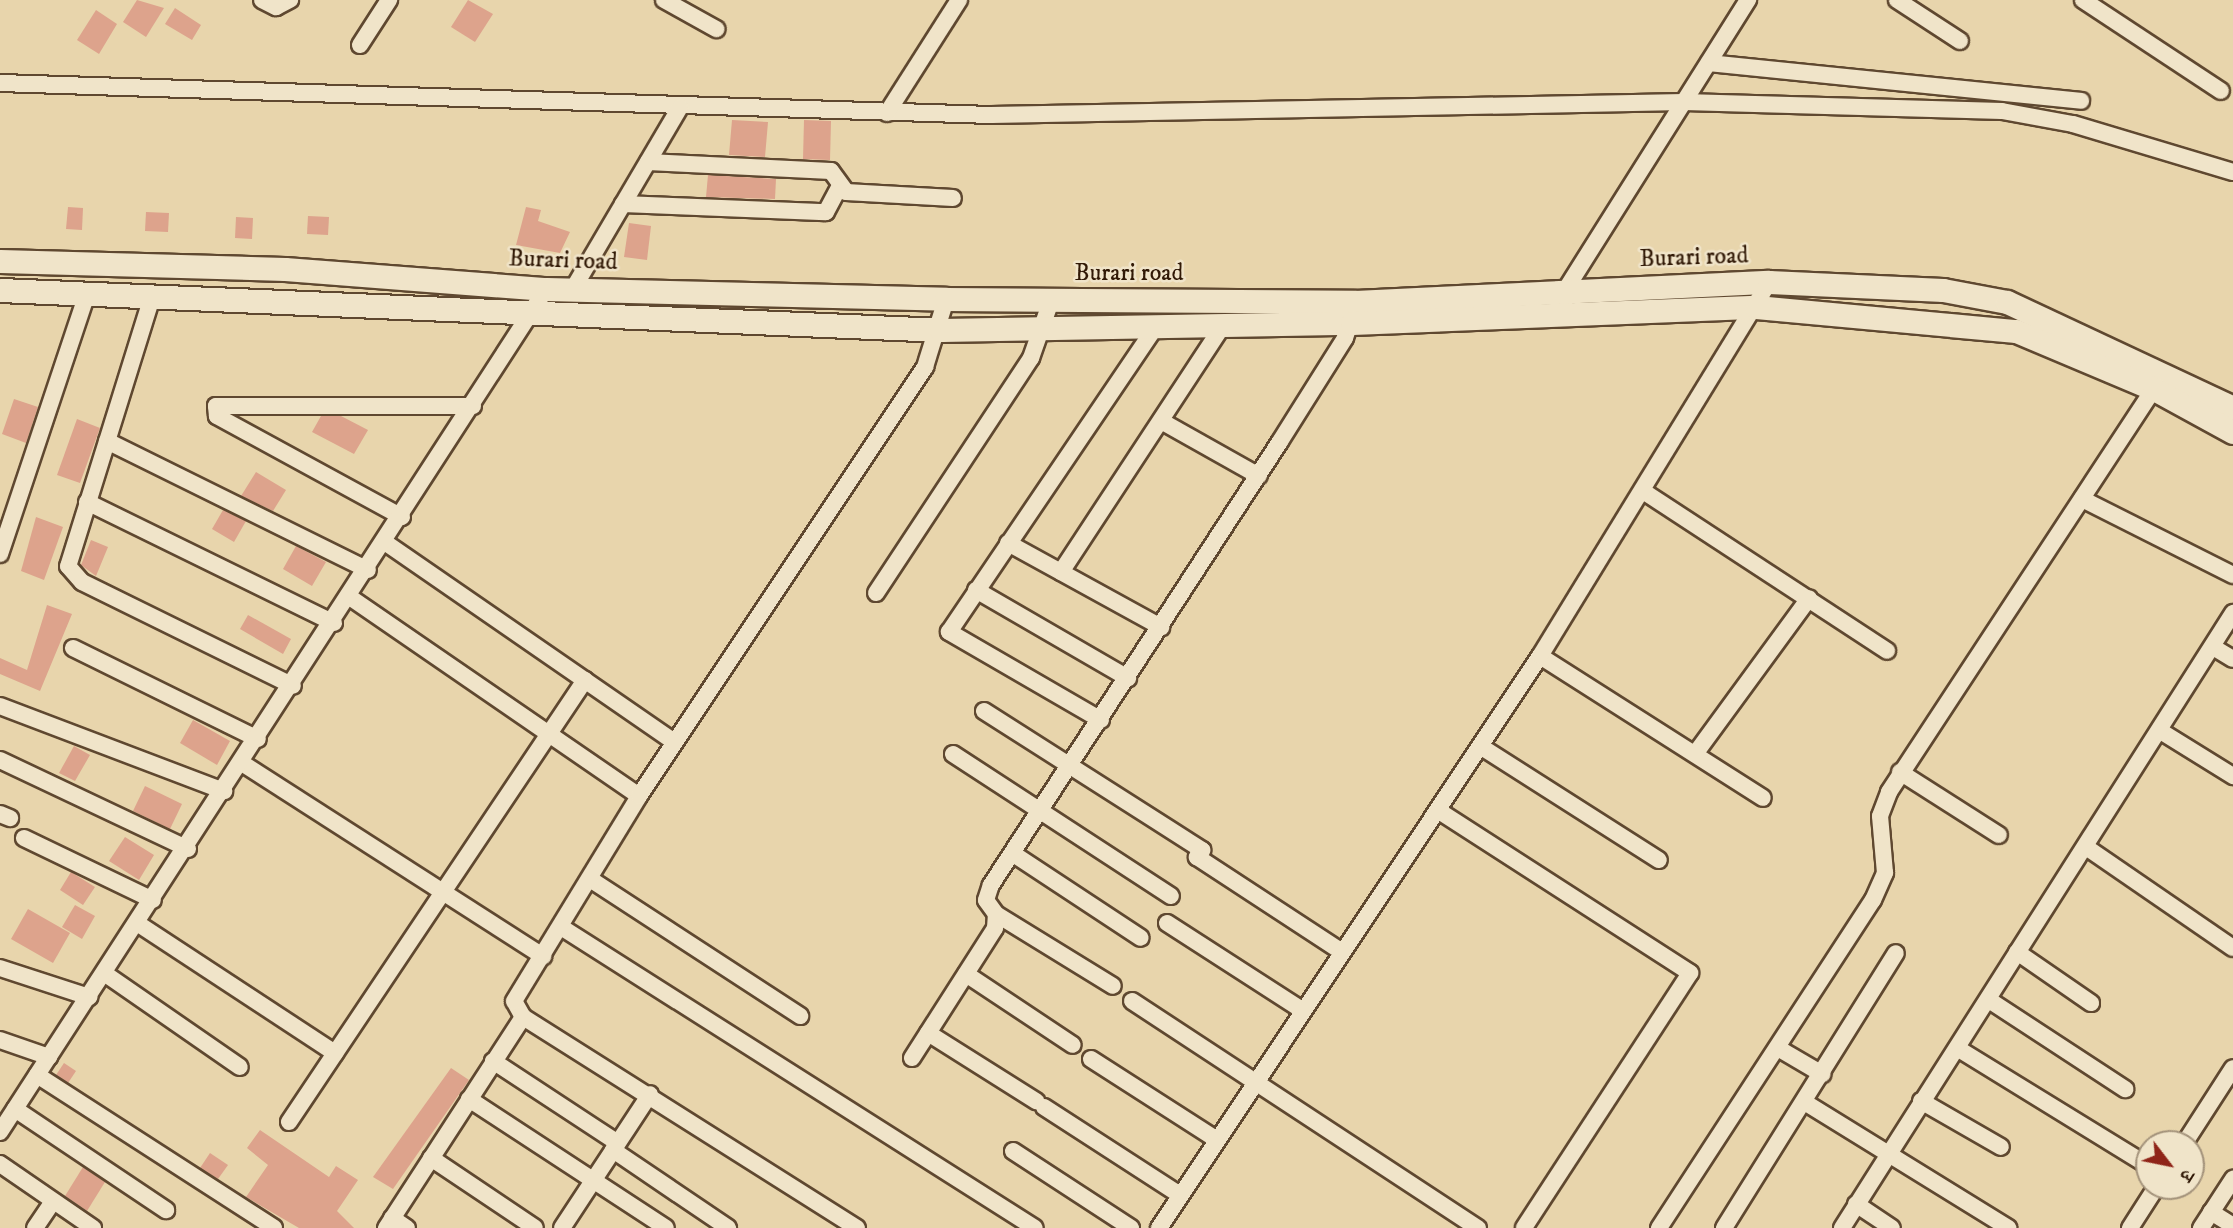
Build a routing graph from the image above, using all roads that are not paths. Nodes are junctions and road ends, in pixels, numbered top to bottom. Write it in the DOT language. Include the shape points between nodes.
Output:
graph roads {
  1 [pos="262,0"];
  2 [pos="289,0"];
  3 [pos="389,0"];
  4 [pos="664,0"];
  5 [pos="959,0"];
  6 [pos="1748,0"];
  7 [pos="1897,0"];
  8 [pos="2083,0"];
  9 [pos="687,6"];
  10 [pos="716,29"];
  11 [pos="1960,41"];
  12 [pos="360,45"];
  13 [pos="1706,68"];
  14 [pos="0,83"];
  15 [pos="2221,91"];
  16 [pos="1688,96"];
  17 [pos="2081,101"];
  18 [pos="680,107"];
  19 [pos="887,113"];
  20 [pos="648,162"];
  21 [pos="2233,172"];
  22 [pos="840,186"];
  23 [pos="953,198"];
  24 [pos="624,204"];
  25 [pos="1,268"];
  26 [pos="1769,282"];
  27 [pos="546,289"];
  28 [pos="573,289"];
  29 [pos="0,290"];
  30 [pos="88,294"];
  31 [pos="152,297"];
  32 [pos="947,299"];
  33 [pos="1051,300"];
  34 [pos="1566,300"];
  35 [pos="1756,307"];
  36 [pos="1353,312"];
  37 [pos="531,316"];
  38 [pos="1046,325"];
  39 [pos="1157,325"];
  40 [pos="1223,325"];
  41 [pos="941,330"];
  42 [pos="2160,381"];
  43 [pos="473,406"];
  44 [pos="2233,408"];
  45 [pos="1161,421"];
  46 [pos="2233,432"];
  47 [pos="107,441"];
  48 [pos="1259,476"];
  49 [pos="1646,493"];
  50 [pos="2082,499"];
  51 [pos="87,502"];
  52 [pos="402,517"];
  53 [pos="386,542"];
  54 [pos="1008,543"];
  55 [pos="0,554"];
  56 [pos="368,570"];
  57 [pos="1061,572"];
  58 [pos="2233,575"];
  59 [pos="976,590"];
  60 [pos="876,593"];
  61 [pos="351,598"];
  62 [pos="1809,598"];
  63 [pos="2233,613"];
  64 [pos="334,623"];
  65 [pos="1161,626"];
  66 [pos="2213,647"];
  67 [pos="73,648"];
  68 [pos="1887,651"];
  69 [pos="1540,656"];
  70 [pos="2233,659"];
  71 [pos="1128,678"];
  72 [pos="585,680"];
  73 [pos="293,686"];
  74 [pos="0,706"];
  75 [pos="984,711"];
  76 [pos="1101,720"];
  77 [pos="2162,732"];
  78 [pos="549,734"];
  79 [pos="258,739"];
  80 [pos="675,742"];
  81 [pos="1480,746"];
  82 [pos="953,754"];
  83 [pos="1695,754"];
  84 [pos="0,760"];
  85 [pos="242,763"];
  86 [pos="1071,765"];
  87 [pos="1900,772"];
  88 [pos="2233,776"];
  89 [pos="224,791"];
  90 [pos="639,796"];
  91 [pos="1763,798"];
  92 [pos="1040,811"];
  93 [pos="1439,811"];
  94 [pos="1999,835"];
  95 [pos="24,838"];
  96 [pos="2086,847"];
  97 [pos="188,849"];
  98 [pos="1012,853"];
  99 [pos="1659,860"];
  100 [pos="590,879"];
  101 [pos="442,891"];
  102 [pos="1171,896"];
  103 [pos="153,900"];
  104 [pos="996,914"];
  105 [pos="137,923"];
  106 [pos="1167,923"];
  107 [pos="561,927"];
  108 [pos="1141,938"];
  109 [pos="2233,948"];
  110 [pos="1342,952"];
  111 [pos="2017,952"];
  112 [pos="1896,953"];
  113 [pos="543,956"];
  114 [pos="0,968"];
  115 [pos="104,973"];
  116 [pos="966,974"];
  117 [pos="1113,986"];
  118 [pos="89,997"];
  119 [pos="1989,1000"];
  120 [pos="1132,1001"];
  121 [pos="2091,1003"];
  122 [pos="1303,1010"];
  123 [pos="800,1016"];
  124 [pos="523,1017"];
  125 [pos="928,1033"];
  126 [pos="0,1040"];
  127 [pos="1073,1045"];
  128 [pos="1957,1048"];
  129 [pos="1781,1050"];
  130 [pos="335,1053"];
  131 [pos="49,1057"];
  132 [pos="912,1058"];
  133 [pos="1090,1059"];
  134 [pos="493,1061"];
  135 [pos="240,1068"];
  136 [pos="2233,1068"];
  137 [pos="1822,1074"];
  138 [pos="37,1075"];
  139 [pos="1254,1083"];
  140 [pos="2125,1089"];
  141 [pos="650,1094"];
  142 [pos="469,1099"];
  143 [pos="1922,1101"];
  144 [pos="1806,1103"];
  145 [pos="15,1109"];
  146 [pos="289,1122"];
  147 [pos="2193,1130"];
  148 [pos="0,1132"];
  149 [pos="1217,1140"];
  150 [pos="616,1146"];
  151 [pos="2001,1147"];
  152 [pos="1888,1149"];
  153 [pos="1013,1151"];
  154 [pos="2135,1157"];
  155 [pos="431,1158"];
  156 [pos="0,1164"];
  157 [pos="2233,1179"];
  158 [pos="593,1181"];
  159 [pos="1180,1195"];
  160 [pos="2148,1200"];
  161 [pos="53,1201"];
  162 [pos="1856,1204"];
  163 [pos="166,1210"];
  164 [pos="2211,1212"];
  165 [pos="389,1223"];
  166 [pos="2233,1226"];
  167 [pos="35,1228"];
  168 [pos="93,1228"];
  169 [pos="274,1228"];
  170 [pos="407,1228"];
  171 [pos="535,1228"];
  172 [pos="562,1228"];
  173 [pos="666,1228"];
  174 [pos="728,1228"];
  175 [pos="857,1228"];
  176 [pos="1035,1228"];
  177 [pos="1131,1228"];
  178 [pos="1158,1228"];
  179 [pos="1478,1228"];
  180 [pos="1524,1228"];
  181 [pos="1659,1228"];
  182 [pos="1724,1228"];
  183 [pos="1842,1228"];
  184 [pos="1892,1228"];
  185 [pos="2008,1228"];
  186 [pos="2130,1228"];
  187 [pos="2201,1228"];
  1 -- 2 [label="street" via="276,7"];
  3 -- 12 [label="street"];
  4 -- 9 [label="street"];
  5 -- 19 [label="street"];
  6 -- 13 [label="street"];
  7 -- 11 [label="street"];
  8 -- 15 [label="street"];
  9 -- 10 [label="street"];
  13 -- 16 [label="street"];
  13 -- 17 [label="street"];
  14 -- 18 [label="street"];
  16 -- 19 [label="street"];
  16 -- 21 [label="street" via="2002,111 2073,124"];
  16 -- 34 [label="street"];
  18 -- 19 [label="street"];
  18 -- 20 [label="street"];
  20 -- 22 [label="street" via="831,171"];
  20 -- 24 [label="street"];
  22 -- 23 [label="street" via="850,193"];
  22 -- 24 [label="street" via="826,212"];
  24 -- 28 [label="street"];
  25 -- 27 [label="main road, Burari road" via="285,269"];
  26 -- 34 [label="main road, Burari road"];
  26 -- 35 [label="street"];
  26 -- 42 [label="main road, Burari road" via="1973,294 2007,302"];
  27 -- 28 [label="main road, Burari road"];
  27 -- 37 [label="street"];
  28 -- 32 [label="main road, Burari road"];
  29 -- 30 [label="main road, Burari road"];
  30 -- 31 [label="main road, Burari road"];
  30 -- 55 [label="street"];
  31 -- 37 [label="main road, Burari road"];
  31 -- 47 [label="street"];
  32 -- 33 [label="main road, Burari road"];
  32 -- 41 [label="street"];
  33 -- 36 [label="main road, Burari road"];
  33 -- 38 [label="street"];
  34 -- 35 [label="main road, Burari road"];
  34 -- 36 [label="main road, Burari road"];
  35 -- 42 [label="main road, Burari road" via="2016,331"];
  35 -- 49 [label="street"];
  36 -- 40 [label="main road, Burari road"];
  36 -- 48 [label="street"];
  37 -- 41 [label="main road, Burari road"];
  37 -- 43 [label="street"];
  38 -- 39 [label="main road, Burari road"];
  38 -- 41 [label="main road, Burari road"];
  38 -- 60 [label="street" via="1031,358"];
  39 -- 40 [label="main road, Burari road"];
  39 -- 54 [label="street"];
  40 -- 45 [label="street"];
  41 -- 80 [label="street" via="925,367"];
  42 -- 44 [label="main road, Burari road"];
  42 -- 46 [label="main road, Burari road"];
  42 -- 50 [label="street"];
  43 -- 52 [label="street"];
  43 -- 52 [label="street" via="216,406 217,416"];
  45 -- 48 [label="street"];
  45 -- 57 [label="street"];
  47 -- 51 [label="street"];
  47 -- 56 [label="street"];
  48 -- 65 [label="street"];
  49 -- 62 [label="street"];
  49 -- 69 [label="street"];
  50 -- 58 [label="street"];
  50 -- 87 [label="street"];
  51 -- 64 [label="street"];
  51 -- 73 [label="street" via="68,566 72,575"];
  52 -- 53 [label="street"];
  53 -- 56 [label="street"];
  53 -- 72 [label="street"];
  54 -- 57 [label="street"];
  54 -- 59 [label="street"];
  56 -- 61 [label="street"];
  57 -- 65 [label="street"];
  59 -- 71 [label="street"];
  59 -- 76 [label="street" via="952,624 954,638"];
  61 -- 64 [label="street"];
  61 -- 78 [label="street"];
  62 -- 68 [label="street"];
  62 -- 83 [label="street"];
  63 -- 66 [label="street"];
  64 -- 73 [label="street"];
  65 -- 71 [label="street"];
  66 -- 70 [label="street"];
  66 -- 77 [label="street"];
  67 -- 79 [label="street"];
  69 -- 81 [label="street"];
  69 -- 83 [label="street"];
  71 -- 76 [label="street"];
  72 -- 78 [label="street"];
  72 -- 80 [label="street"];
  73 -- 79 [label="street"];
  74 -- 89 [label="street"];
  75 -- 86 [label="street"];
  76 -- 86 [label="street"];
  77 -- 88 [label="street"];
  77 -- 96 [label="street"];
  78 -- 90 [label="street"];
  78 -- 101 [label="street"];
  79 -- 85 [label="street"];
  80 -- 90 [label="street"];
  81 -- 93 [label="street"];
  81 -- 99 [label="street"];
  82 -- 92 [label="street"];
  83 -- 91 [label="street"];
  84 -- 97 [label="street"];
  85 -- 89 [label="street"];
  85 -- 101 [label="street"];
  86 -- 92 [label="street"];
  86 -- 110 [label="street"];
  87 -- 94 [label="street"];
  87 -- 129 [label="street" via="1881,810 1882,883"];
  89 -- 97 [label="street"];
  90 -- 100 [label="street"];
  92 -- 98 [label="street"];
  92 -- 102 [label="street"];
  93 -- 110 [label="street"];
  93 -- 180 [label="street" via="1690,973"];
  95 -- 103 [label="street"];
  96 -- 109 [label="street"];
  96 -- 111 [label="street"];
  97 -- 103 [label="street"];
  98 -- 104 [label="street" via="987,893"];
  98 -- 108 [label="street"];
  100 -- 107 [label="street"];
  100 -- 123 [label="street"];
  101 -- 113 [label="street"];
  101 -- 130 [label="street"];
  103 -- 105 [label="street"];
  104 -- 116 [label="street" via="995,928"];
  104 -- 117 [label="street"];
  105 -- 115 [label="street"];
  105 -- 130 [label="street"];
  106 -- 122 [label="street"];
  107 -- 113 [label="street"];
  107 -- 176 [label="street"];
  110 -- 122 [label="street"];
  111 -- 119 [label="street"];
  111 -- 121 [label="street"];
  112 -- 137 [label="street"];
  113 -- 124 [label="street" via="514,1001"];
  114 -- 118 [label="street"];
  115 -- 118 [label="street"];
  115 -- 135 [label="street"];
  116 -- 125 [label="street"];
  116 -- 127 [label="street"];
  118 -- 131 [label="street"];
  119 -- 128 [label="street"];
  119 -- 140 [label="street"];
  120 -- 139 [label="street"];
  122 -- 139 [label="street"];
  124 -- 134 [label="street"];
  124 -- 141 [label="street"];
  125 -- 132 [label="street"];
  125 -- 159 [label="street"];
  126 -- 131 [label="street"];
  128 -- 143 [label="street"];
  128 -- 154 [label="street"];
  129 -- 137 [label="street"];
  129 -- 181 [label="street"];
  130 -- 146 [label="street"];
  131 -- 138 [label="street"];
  133 -- 149 [label="street"];
  134 -- 142 [label="street"];
  134 -- 150 [label="street"];
  136 -- 147 [label="street"];
  137 -- 144 [label="street"];
  138 -- 145 [label="street"];
  138 -- 169 [label="street"];
  139 -- 149 [label="street"];
  139 -- 179 [label="street"];
  141 -- 150 [label="street"];
  141 -- 175 [label="street"];
  142 -- 155 [label="street"];
  142 -- 158 [label="street"];
  143 -- 151 [label="street"];
  143 -- 152 [label="street"];
  144 -- 152 [label="street"];
  144 -- 182 [label="street"];
  145 -- 148 [label="street"];
  145 -- 163 [label="street"];
  149 -- 159 [label="street"];
  150 -- 158 [label="street"];
  150 -- 174 [label="street"];
  152 -- 162 [label="street"];
  152 -- 185 [label="street"];
  153 -- 177 [label="street"];
  155 -- 165 [label="street"];
  155 -- 171 [label="street"];
  156 -- 161 [label="street"];
  157 -- 164 [label="street"];
  158 -- 172 [label="street"];
  158 -- 173 [label="street"];
  159 -- 178 [label="street"];
  160 -- 186 [label="street"];
  161 -- 167 [label="street"];
  161 -- 168 [label="street"];
  162 -- 183 [label="street"];
  162 -- 184 [label="street"];
  164 -- 166 [label="street"];
  164 -- 187 [label="street"];
  165 -- 170 [label="street"];
}
